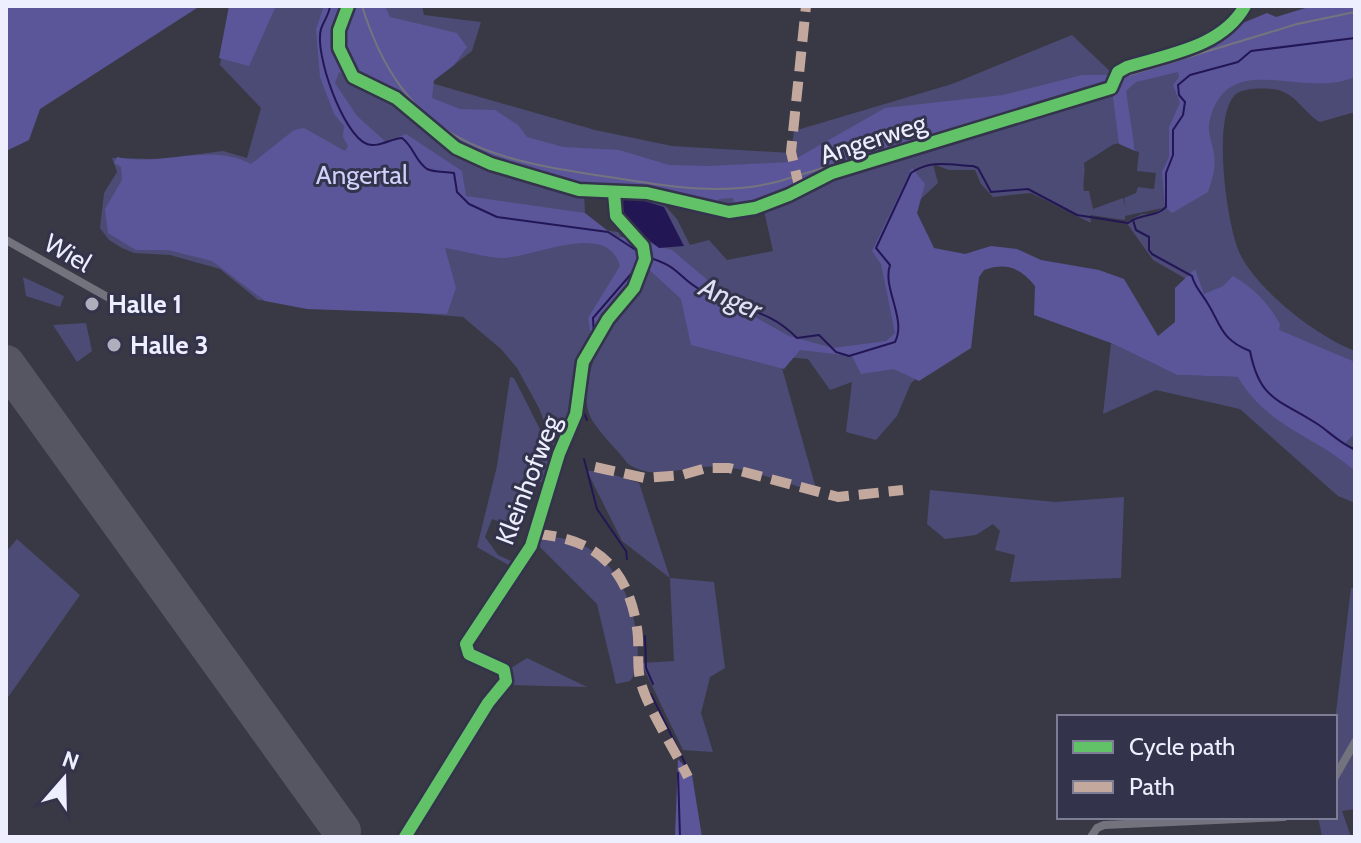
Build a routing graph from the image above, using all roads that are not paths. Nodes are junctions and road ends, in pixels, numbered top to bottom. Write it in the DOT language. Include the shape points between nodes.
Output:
graph roads {
  1 [pos="348,6"];
  2 [pos="1245,6"];
  3 [pos="614,193"];
  4 [pos="6,240"];
  5 [pos="111,299"];
  6 [pos="1355,742"];
  7 [pos="1337,774"];
  8 [pos="1250,819"];
  9 [pos="405,837"];
  10 [pos="1091,837"];
  1 -- 3 [label="street, Angerweg" via="339,48 358,81 396,98 440,137 474,158 579,190"];
  2 -- 3 [label="street, Angerweg" via="1233,24 1210,39 1118,72 1111,88 832,173 755,208 729,212 647,193"];
  3 -- 9 [label="street, Kleinhofweg" via="616,216 646,256 634,288 583,362 576,414 531,546 466,644 469,654 504,670 506,681"];
  4 -- 5 [label="street, Wiel"];
  6 -- 7 [label="street"];
  8 -- 10 [label="street" via="1097,828"];
}
